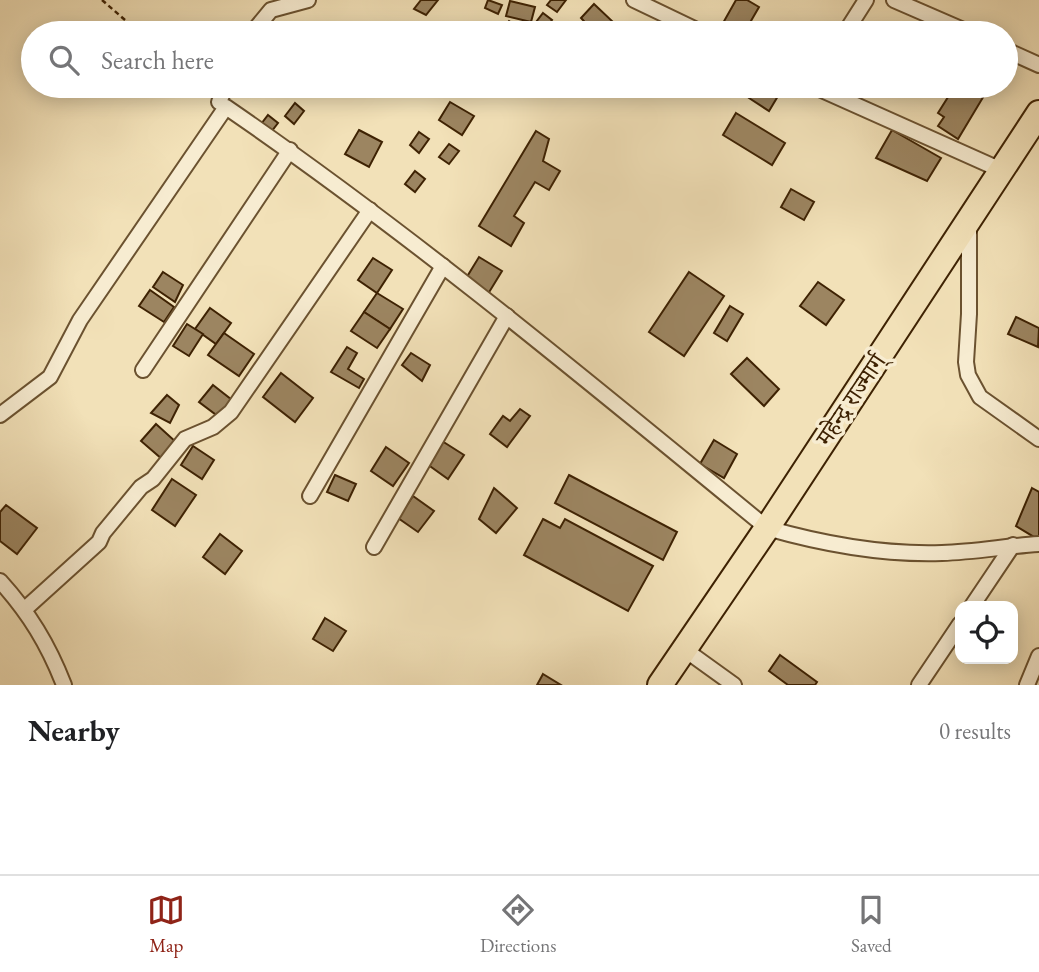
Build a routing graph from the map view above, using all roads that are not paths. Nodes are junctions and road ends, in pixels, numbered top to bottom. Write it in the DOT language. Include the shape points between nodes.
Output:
graph roads {
  1 [pos="308,0"];
  2 [pos="634,0"];
  3 [pos="866,0"];
  4 [pos="894,0"];
  5 [pos="269,5"];
  6 [pos="259,21"];
  7 [pos="678,21"];
  8 [pos="853,21"];
  9 [pos="942,21"];
  10 [pos="1018,55"];
  11 [pos="1039,65"];
  12 [pos="221,98"];
  13 [pos="840,98"];
  14 [pos="219,102"];
  15 [pos="1039,113"];
  16 [pos="290,150"];
  17 [pos="1001,170"];
  18 [pos="370,210"];
  19 [pos="969,223"];
  20 [pos="443,266"];
  21 [pos="507,316"];
  22 [pos="143,370"];
  23 [pos="0,415"];
  24 [pos="1039,439"];
  25 [pos="310,496"];
  26 [pos="766,528"];
  27 [pos="1039,544"];
  28 [pos="1013,545"];
  29 [pos="374,547"];
  30 [pos="0,581"];
  31 [pos="975,601"];
  32 [pos="25,609"];
  33 [pos="955,631"];
  34 [pos="684,649"];
  35 [pos="1039,656"];
  36 [pos="64,685"];
  37 [pos="660,685"];
  38 [pos="734,685"];
  39 [pos="919,685"];
  40 [pos="1027,685"];
  1 -- 5 [label="street"];
  2 -- 7 [label="street"];
  3 -- 8 [label="street"];
  4 -- 9 [label="street"];
  5 -- 6 [label="street"];
  10 -- 11 [label="street"];
  12 -- 14 [label="street"];
  13 -- 17 [label="street"];
  15 -- 17 [label="highway, महेन्द्र राज्मार्ग्"];
  16 -- 18 [label="street"];
  16 -- 22 [label="street"];
  16 -- 23 [label="street" via="226,107 80,320 50,377"];
  17 -- 19 [label="highway, महेन्द्र राज्मार्ग्"];
  18 -- 20 [label="street"];
  18 -- 32 [label="street" via="231,412 213,428 185,439 99,542"];
  19 -- 24 [label="street" via="968,375 980,397"];
  19 -- 26 [label="highway, महेन्द्र राज्मार्ग्"];
  20 -- 21 [label="street"];
  20 -- 25 [label="street"];
  21 -- 26 [label="street"];
  21 -- 29 [label="street"];
  26 -- 28 [label="street" via="817,542 886,551 943,553"];
  26 -- 34 [label="highway, महेन्द्र राज्मार्ग्"];
  27 -- 28 [label="street"];
  28 -- 31 [label="street"];
  30 -- 32 [label="street"];
  32 -- 36 [label="street"];
  33 -- 39 [label="street"];
  34 -- 37 [label="highway, महेन्द्र राज्मार्ग्"];
  34 -- 38 [label="street"];
  35 -- 40 [label="street"];
}
